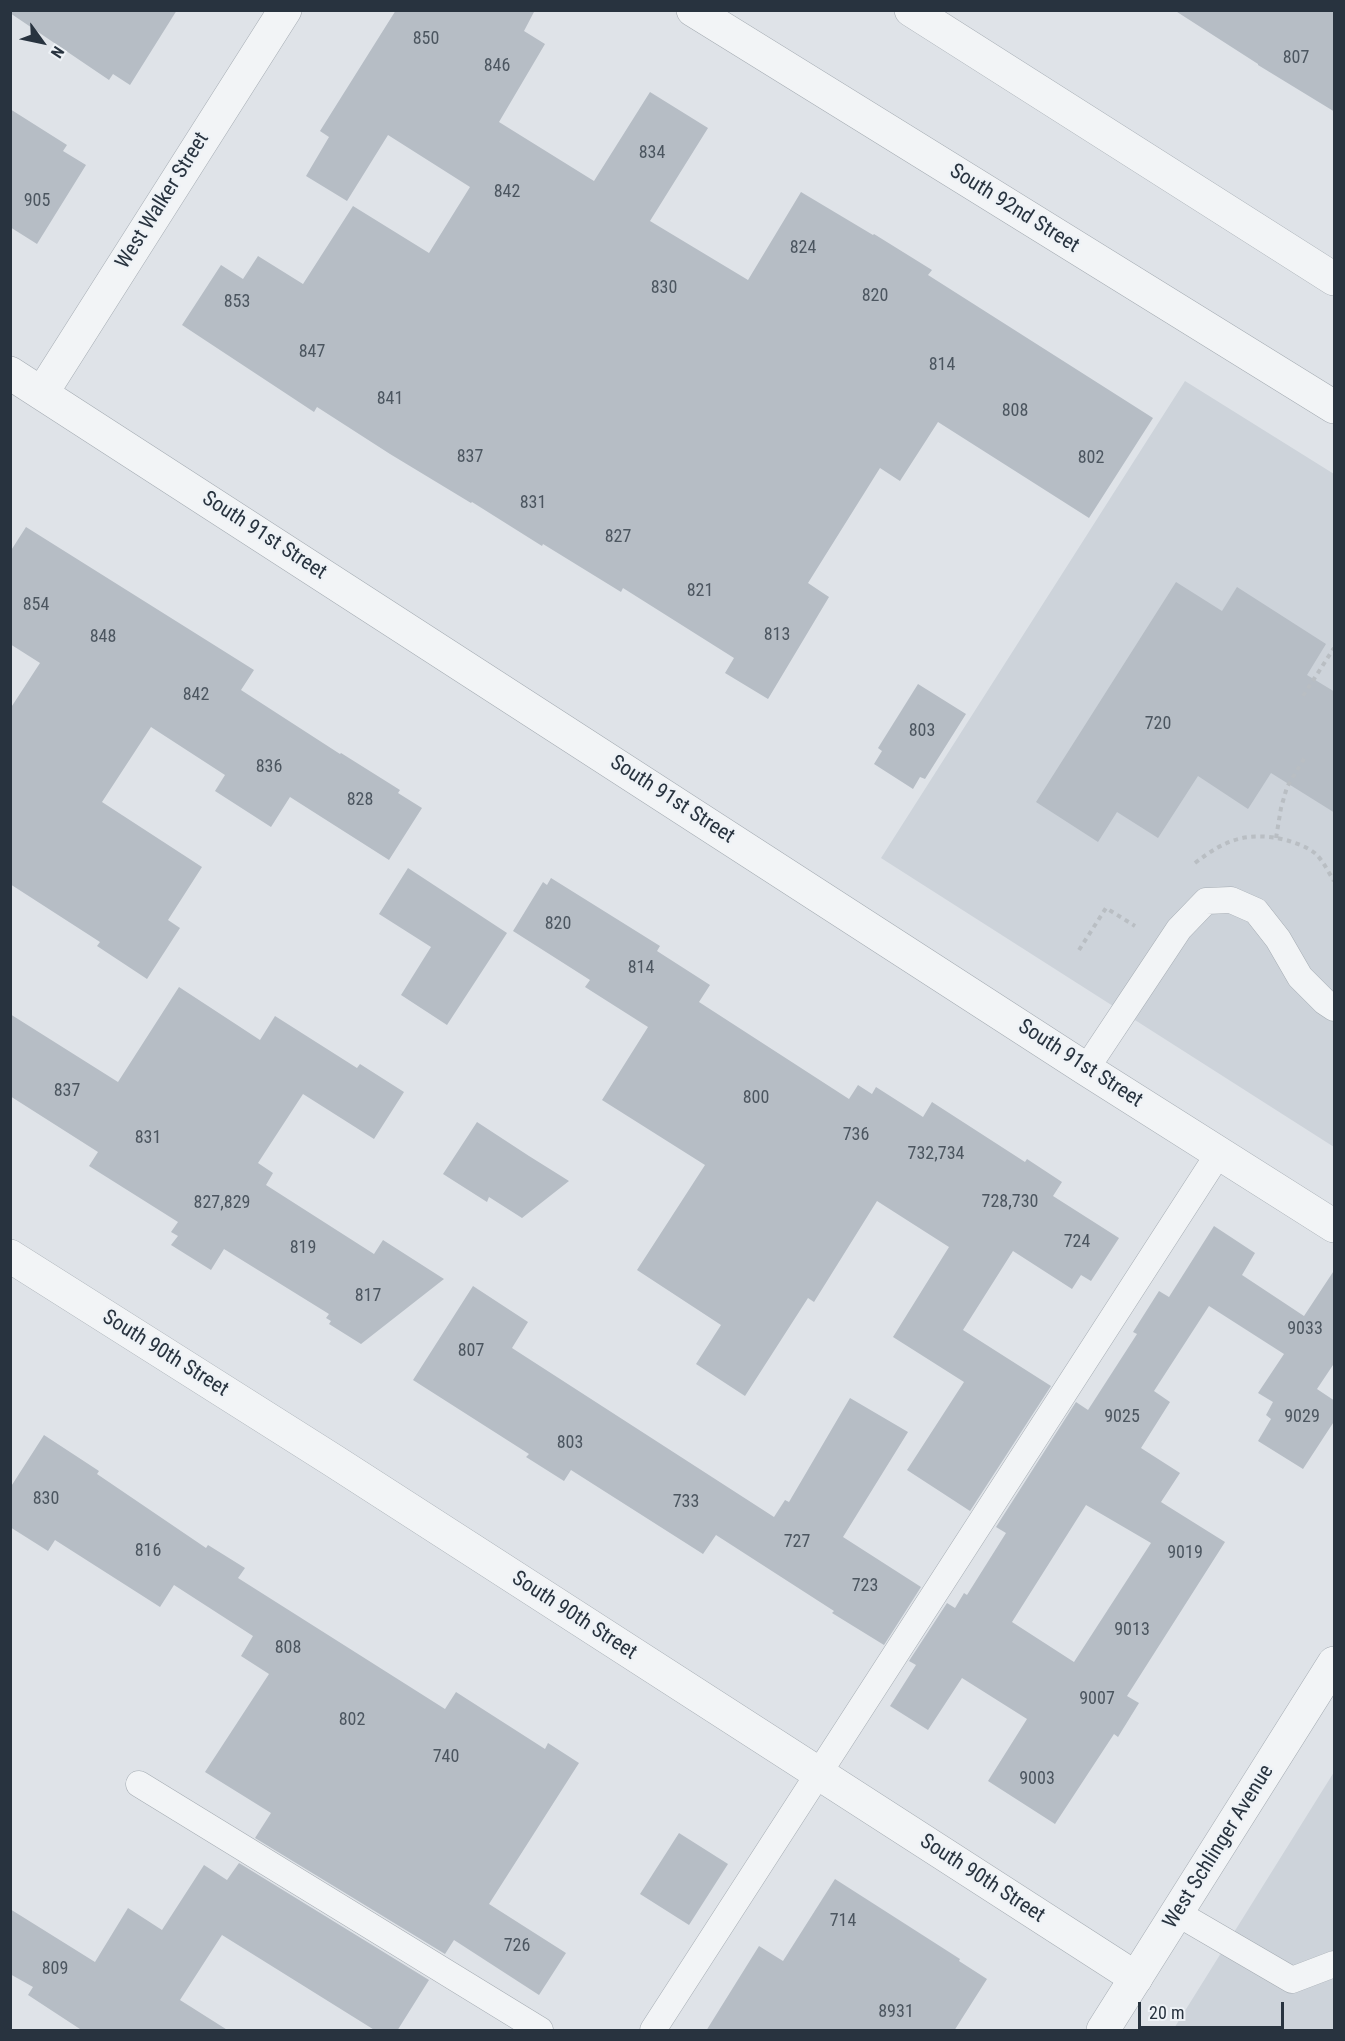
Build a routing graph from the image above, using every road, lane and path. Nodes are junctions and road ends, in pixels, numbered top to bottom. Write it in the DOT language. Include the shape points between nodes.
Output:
graph roads {
  1 [pos="285,10"];
  2 [pos="693,10"];
  3 [pos="912,10"];
  4 [pos="1335,279"];
  5 [pos="10,373"];
  6 [pos="42,393"];
  7 [pos="1335,407"];
  8 [pos="1335,648"];
  9 [pos="1303,696"];
  10 [pos="1305,758"];
  11 [pos="1276,838"];
  12 [pos="1188,868"];
  13 [pos="1335,881"];
  14 [pos="1144,932"];
  15 [pos="1079,950"];
  16 [pos="1335,1008"];
  17 [pos="1086,1069"];
  18 [pos="1219,1153"];
  19 [pos="1335,1226"];
  20 [pos="10,1256"];
  21 [pos="1335,1663"];
  22 [pos="819,1773"];
  23 [pos="139,1784"];
  24 [pos="1177,1913"];
  25 [pos="1335,1964"];
  26 [pos="1136,1978"];
  27 [pos="540,2031"];
  28 [pos="653,2031"];
  29 [pos="1103,2031"];
  1 -- 6 [label="street, West Walker Street"];
  2 -- 7 [label="street, South 92nd Street"];
  3 -- 4 [label="street"];
  5 -- 6 [label="street, South 91st Street"];
  6 -- 17 [label="street, South 91st Street"];
  8 -- 9 [label="path"];
  10 -- 11 [label="path" via="1287,787"];
  11 -- 12 [label="path" via="1240,837 1210,851"];
  11 -- 13 [label="path" via="1297,843 1316,854"];
  14 -- 15 [label="path" via="1106,908"];
  16 -- 17 [label="lane" via="1300,977 1256,911 1231,900 1206,901 1179,929"];
  17 -- 18 [label="street, South 91st Street"];
  18 -- 19 [label="street, South 91st Street"];
  18 -- 22 [label="lane"];
  20 -- 22 [label="street, South 90th Street"];
  21 -- 24 [label="street, West Schlinger Avenue"];
  22 -- 26 [label="street, South 90th Street"];
  22 -- 28 [label="lane"];
  23 -- 27 [label="lane"];
  24 -- 25 [label="lane" via="1292,1980"];
  24 -- 26 [label="street, West Schlinger Avenue"];
  26 -- 29 [label="street, West Schlinger Avenue"];
}
